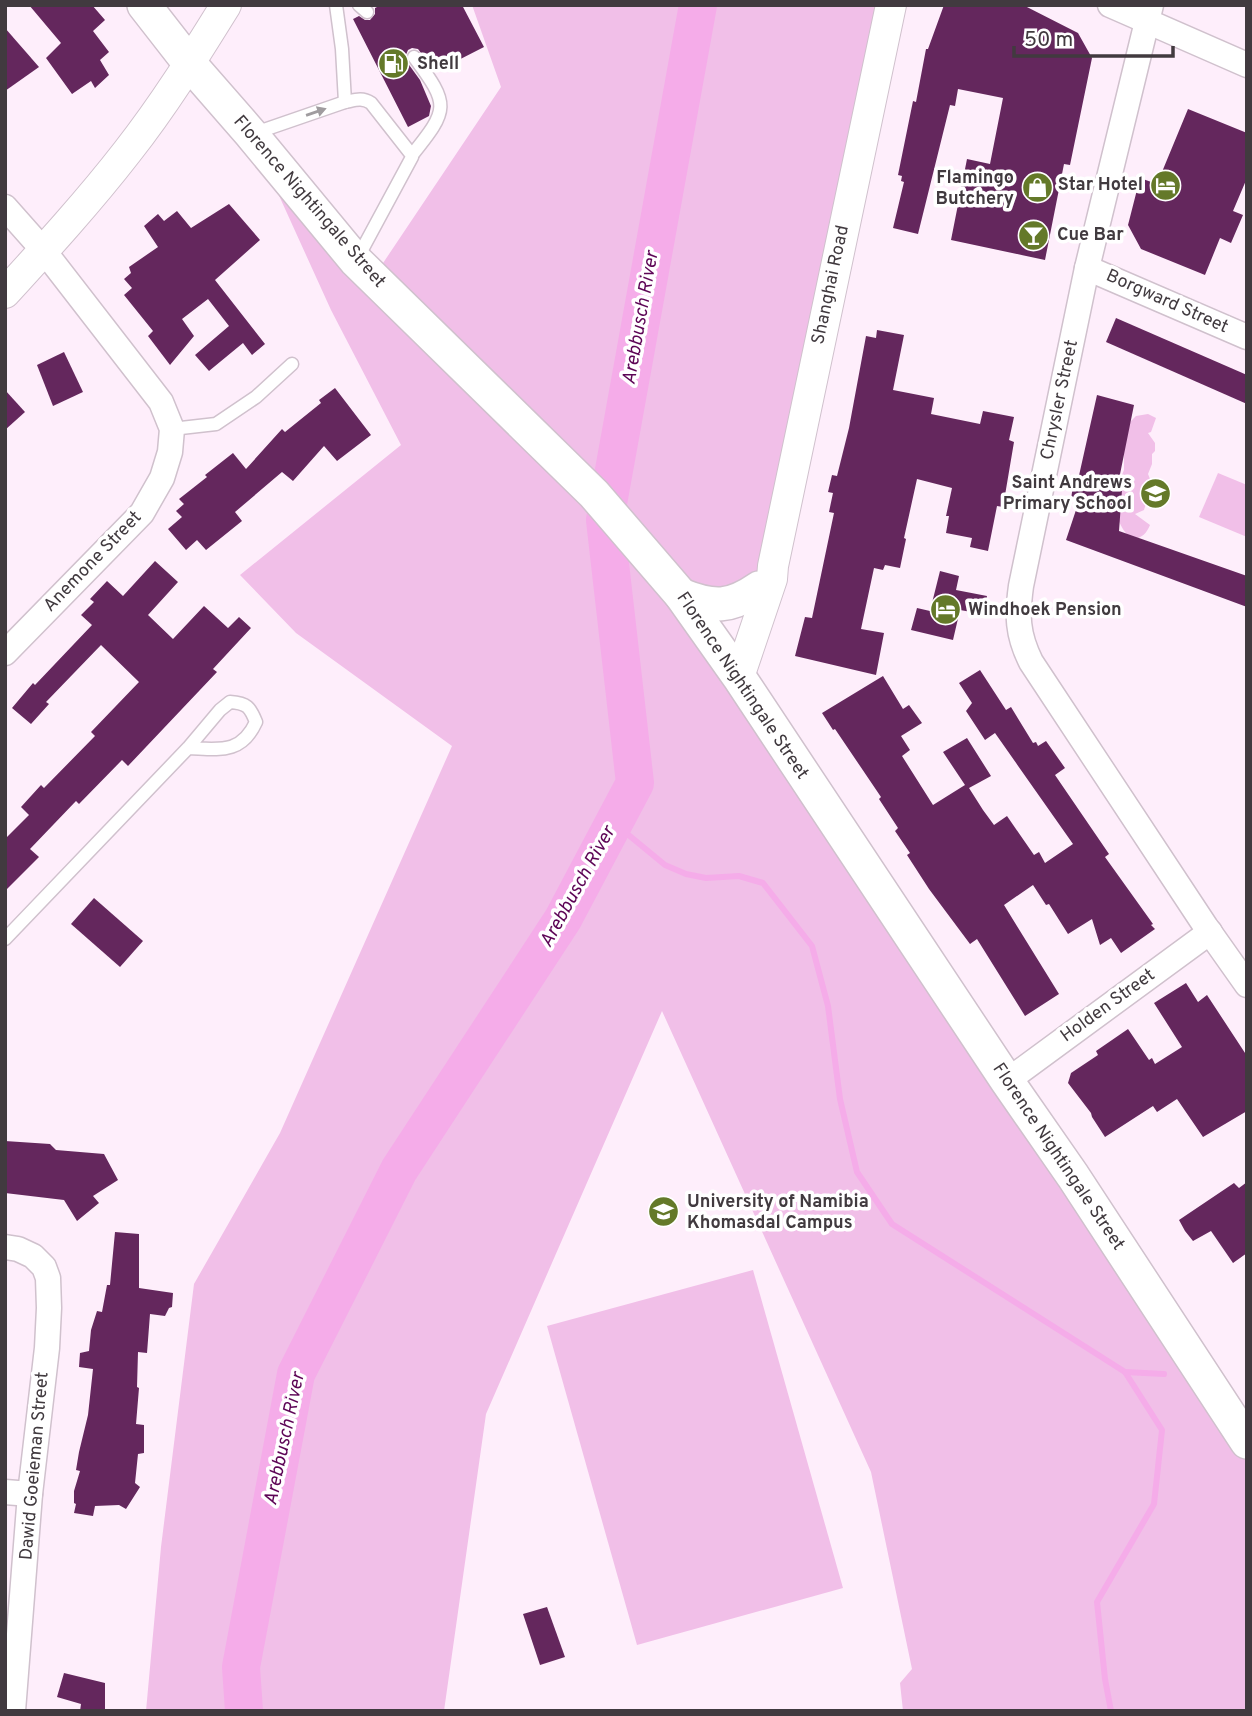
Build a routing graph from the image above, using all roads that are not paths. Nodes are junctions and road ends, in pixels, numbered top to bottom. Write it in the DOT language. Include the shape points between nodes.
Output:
graph roads {
  1 [pos="144,5"];
  2 [pos="226,5"];
  3 [pos="336,5"];
  4 [pos="891,5"];
  5 [pos="1110,5"];
  6 [pos="1149,14"];
  7 [pos="414,57"];
  8 [pos="190,64"];
  9 [pos="1247,65"];
  10 [pos="345,102"];
  11 [pos="251,134"];
  12 [pos="412,155"];
  13 [pos="5,208"];
  14 [pos="44,251"];
  15 [pos="356,261"];
  16 [pos="1087,268"];
  17 [pos="5,293"];
  18 [pos="1247,337"];
  19 [pos="292,364"];
  20 [pos="172,429"];
  21 [pos="766,577"];
  22 [pos="681,595"];
  23 [pos="5,653"];
  24 [pos="733,670"];
  25 [pos="187,748"];
  26 [pos="1210,932"];
  27 [pos="5,939"];
  28 [pos="1247,985"];
  29 [pos="1007,1081"];
  30 [pos="5,1247"];
  31 [pos="1247,1442"];
  32 [pos="5,1492"];
  33 [pos="30,1494"];
  34 [pos="13,1711"];
  1 -- 8 [label="main road, Florence Nightingale Street"];
  2 -- 8 [label="street"];
  3 -- 10 [label="lane"];
  4 -- 21 [label="street, Shanghai Road"];
  5 -- 6 [label="street"];
  6 -- 9 [label="street"];
  6 -- 16 [label="street, Chrysler Street"];
  7 -- 12 [label="lane" via="440,96 440,111 436,126"];
  8 -- 11 [label="main road, Florence Nightingale Street"];
  8 -- 14 [label="street" via="128,151"];
  11 -- 10 [label="lane, one-way"];
  10 -- 12 [label="lane" via="366,99"];
  11 -- 15 [label="main road, Florence Nightingale Street"];
  12 -- 15 [label="lane"];
  13 -- 14 [label="street"];
  14 -- 17 [label="street"];
  14 -- 20 [label="street" via="161,402"];
  15 -- 22 [label="main road, Florence Nightingale Street" via="594,494"];
  16 -- 18 [label="street, Borgward Street"];
  16 -- 26 [label="street, Chrysler Street" via="1021,586 1019,632 1031,662"];
  19 -- 20 [label="lane" via="256,397 216,424"];
  20 -- 23 [label="street, Anemone Street" via="162,478 142,513"];
  21 -- 22 [label="main road" via="746,597 730,603 701,603"];
  21 -- 24 [label="street, Shanghai Road" via="772,579"];
  22 -- 24 [label="main road, Florence Nightingale Street"];
  24 -- 29 [label="main road, Florence Nightingale Street"];
  25 -- 25 [label="lane" via="230,702 251,710 256,722 243,741 230,748"];
  25 -- 27 [label="lane"];
  26 -- 28 [label="street, Chrysler Street"];
  26 -- 29 [label="street, Holden Street"];
  29 -- 31 [label="main road, Florence Nightingale Street"];
  30 -- 33 [label="street, Dawid Goeieman Street" via="33,1256 48,1278 47,1348"];
  32 -- 33 [label="street"];
  33 -- 34 [label="street, Dawid Goeieman Street"];
}
